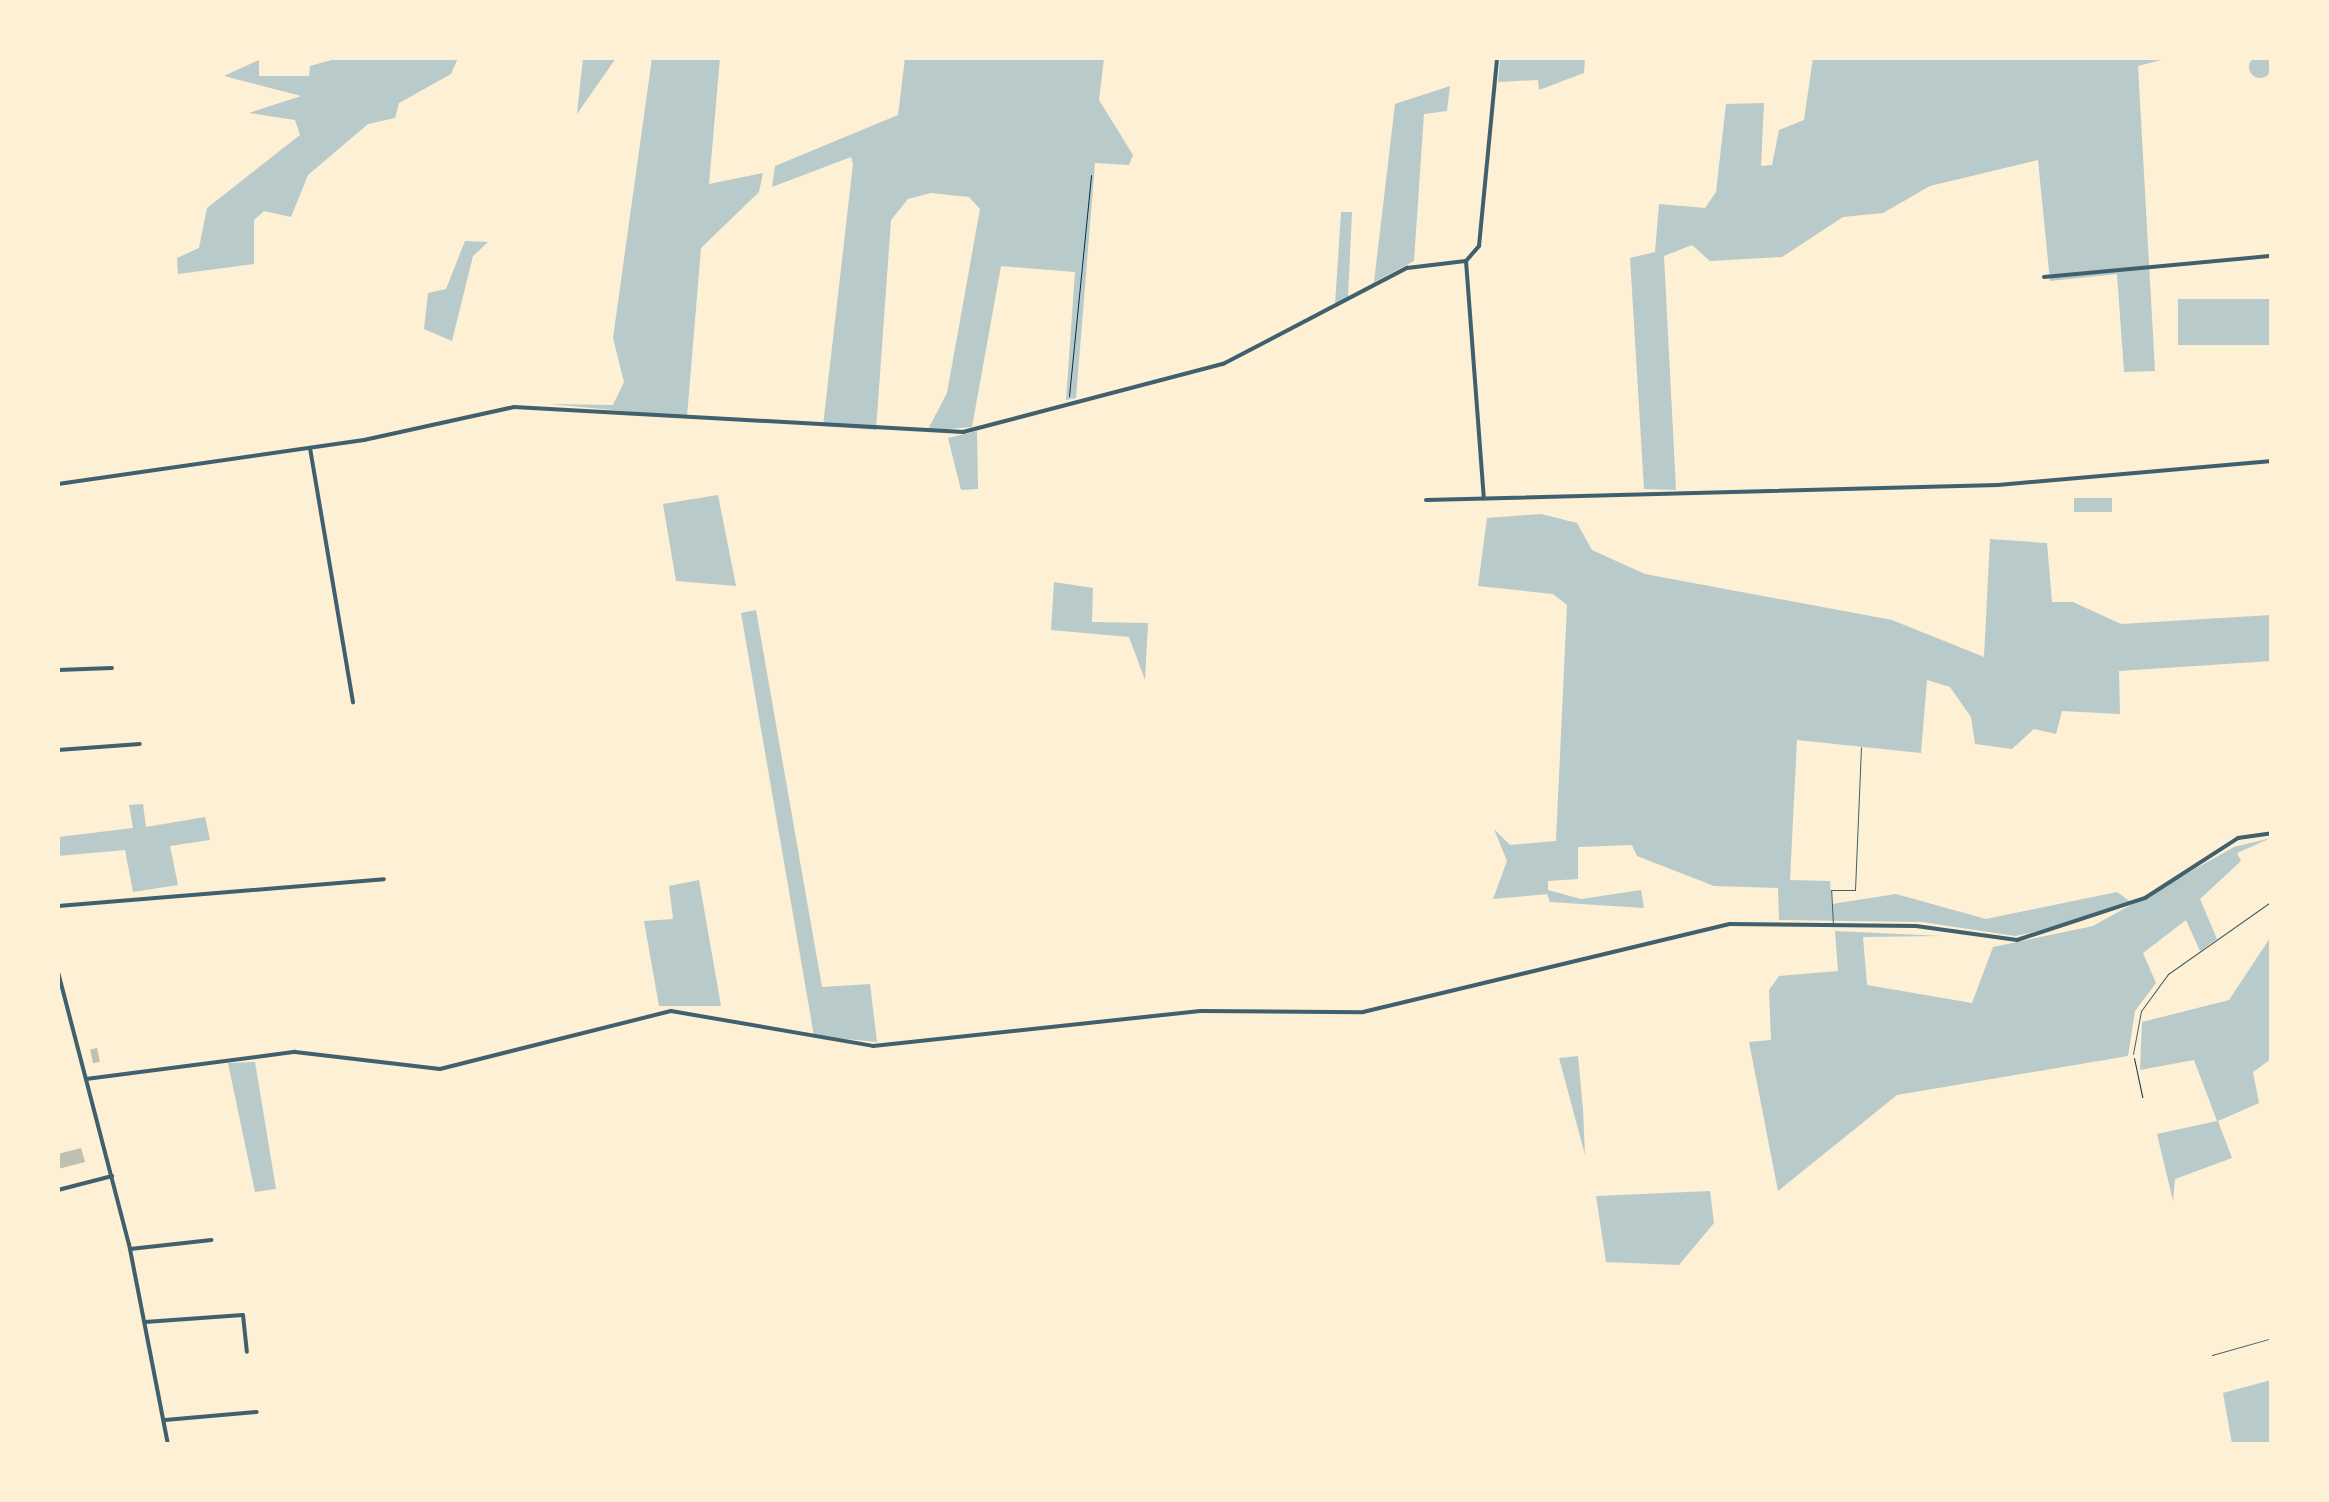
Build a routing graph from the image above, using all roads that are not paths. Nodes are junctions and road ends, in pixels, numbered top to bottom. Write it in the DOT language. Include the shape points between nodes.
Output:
graph roads {
  1 [pos="1497,58"];
  2 [pos="2272,256"];
  3 [pos="1466,260"];
  4 [pos="2044,277"];
  5 [pos="310,448"];
  6 [pos="2272,462"];
  7 [pos="58,484"];
  8 [pos="1484,498"];
  9 [pos="1426,500"];
  10 [pos="112,668"];
  11 [pos="58,670"];
  12 [pos="353,702"];
  13 [pos="140,744"];
  14 [pos="1861,747"];
  15 [pos="58,750"];
  16 [pos="2272,833"];
  17 [pos="384,879"];
  18 [pos="2272,901"];
  19 [pos="58,906"];
  20 [pos="1832,925"];
  21 [pos="58,972"];
  22 [pos="2133,1054"];
  23 [pos="86,1079"];
  24 [pos="112,1176"];
  25 [pos="58,1190"];
  26 [pos="212,1240"];
  27 [pos="130,1249"];
  28 [pos="145,1322"];
  29 [pos="2272,1338"];
  30 [pos="247,1352"];
  31 [pos="2212,1355"];
  32 [pos="257,1412"];
  33 [pos="164,1420"];
  34 [pos="168,1444"];
  1 -- 3 [label="street" via="1480,246"];
  2 -- 4 [label="street"];
  3 -- 5 [label="street" via="1407,268 1223,364 938,434 514,406"];
  3 -- 8 [label="street"];
  5 -- 7 [label="street"];
  5 -- 12 [label="street"];
  6 -- 8 [label="street" via="1998,485"];
  8 -- 9 [label="street"];
  10 -- 11 [label="street"];
  13 -- 15 [label="street"];
  14 -- 20 [label="lane" via="1855,890 1831,890"];
  16 -- 20 [label="street" via="2238,838 2145,898 2040,936"];
  17 -- 19 [label="street"];
  18 -- 22 [label="lane" via="2168,974 2141,1010"];
  20 -- 23 [label="street" via="1712,926 1364,1012 1200,1010 873,1046 671,1011 440,1069 295,1052"];
  21 -- 23 [label="street"];
  23 -- 24 [label="street"];
  24 -- 25 [label="street"];
  24 -- 27 [label="street"];
  26 -- 27 [label="street"];
  27 -- 28 [label="street"];
  28 -- 30 [label="street" via="243,1315"];
  28 -- 33 [label="street"];
  29 -- 31 [label="lane"];
  32 -- 33 [label="street"];
  33 -- 34 [label="street"];
}
